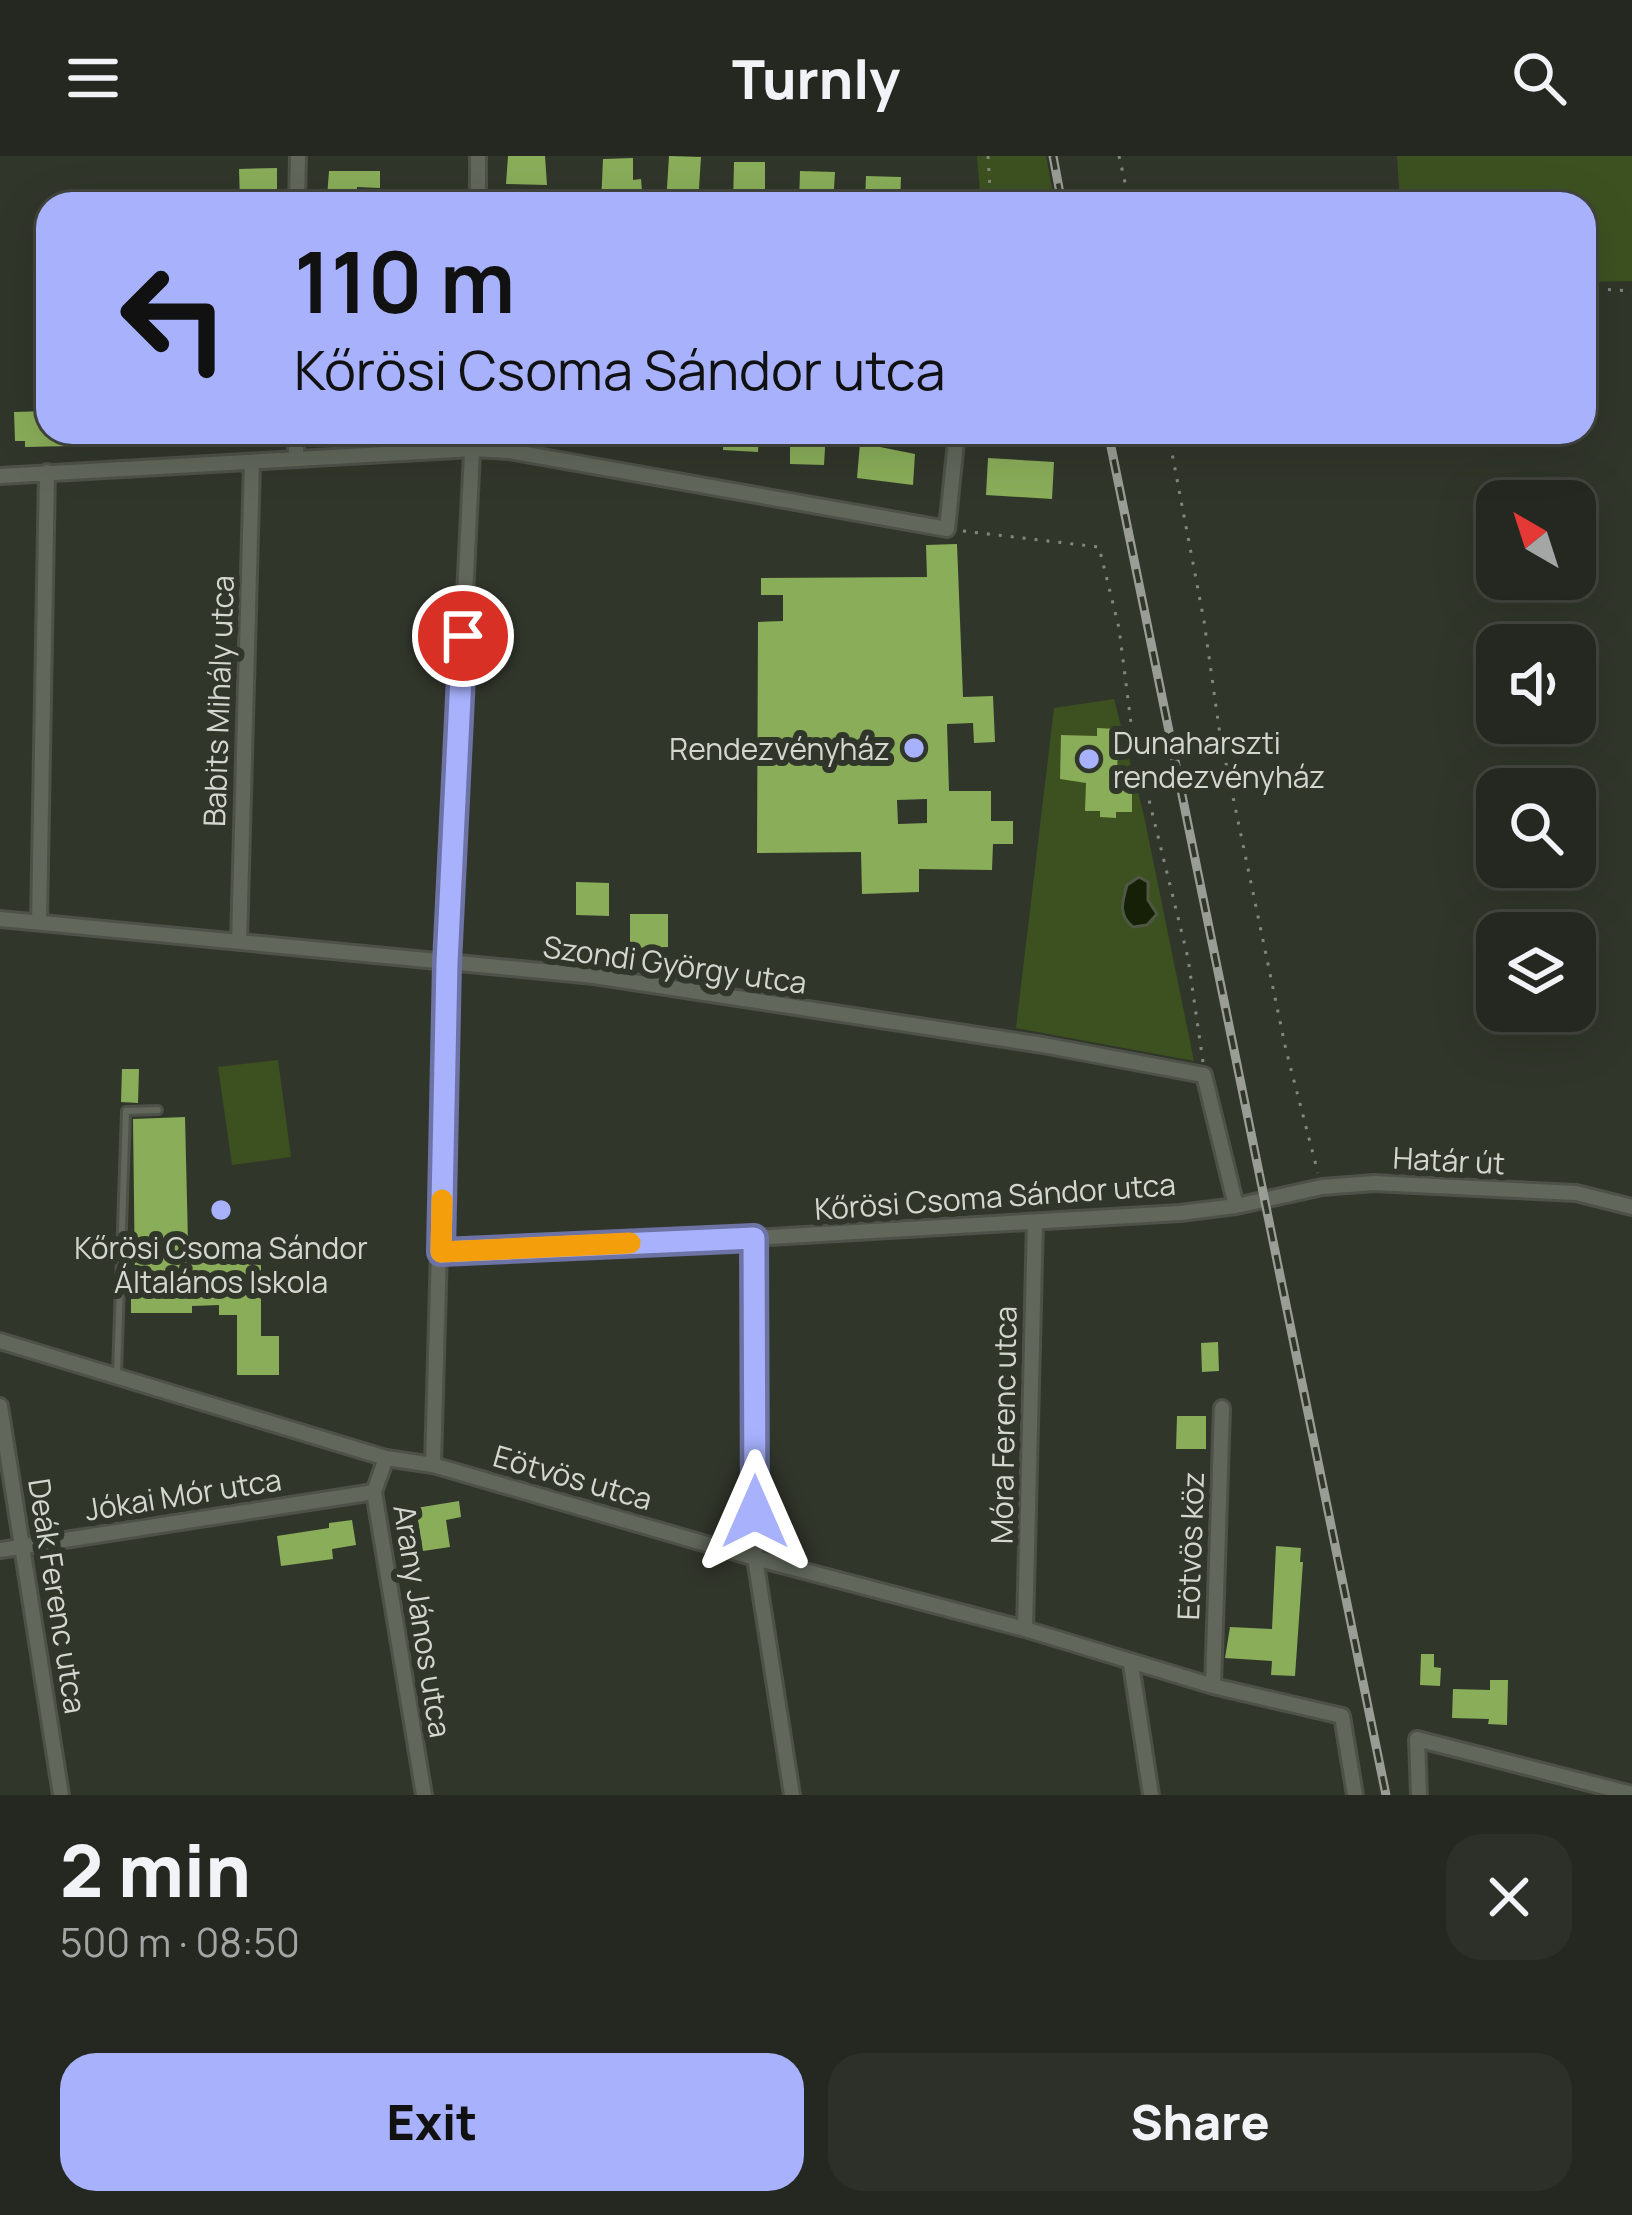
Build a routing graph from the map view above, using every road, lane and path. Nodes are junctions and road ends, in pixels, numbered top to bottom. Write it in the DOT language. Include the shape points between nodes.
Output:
graph roads {
  1 [pos="298,156"];
  2 [pos="478,156"];
  3 [pos="988,156"];
  4 [pos="1119,156"];
  5 [pos="297,192"];
  6 [pos="478,192"];
  7 [pos="990,192"];
  8 [pos="1127,192"];
  9 [pos="1596,289"];
  10 [pos="1632,291"];
  11 [pos="296,444"];
  12 [pos="473,444"];
  13 [pos="956,444"];
  14 [pos="1170,444"];
  15 [pos="473,449"];
  16 [pos="296,459"];
  17 [pos="252,462"];
  18 [pos="47,472"];
  19 [pos="0,476"];
  20 [pos="947,529"];
  21 [pos="0,919"];
  22 [pos="39,922"];
  23 [pos="239,942"];
  24 [pos="447,963"];
  25 [pos="1204,1076"];
  26 [pos="158,1110"];
  27 [pos="1322,1186"];
  28 [pos="1263,1201"];
  29 [pos="1236,1206"];
  30 [pos="1632,1207"];
  31 [pos="1035,1222"];
  32 [pos="754,1238"];
  33 [pos="441,1252"];
  34 [pos="0,1341"];
  35 [pos="116,1377"];
  36 [pos="0,1406"];
  37 [pos="1222,1408"];
  38 [pos="386,1458"];
  39 [pos="433,1465"];
  40 [pos="374,1492"];
  41 [pos="23,1546"];
  42 [pos="0,1550"];
  43 [pos="755,1558"];
  44 [pos="1025,1630"];
  45 [pos="1131,1664"];
  46 [pos="1213,1686"];
  47 [pos="1632,1794"];
  48 [pos="61,1795"];
  49 [pos="424,1795"];
  50 [pos="792,1795"];
  51 [pos="1151,1795"];
  52 [pos="1355,1795"];
  53 [pos="1419,1795"];
  1 -- 5 [label="street"];
  2 -- 6 [label="street"];
  3 -- 7 [label="path"];
  4 -- 8 [label="path"];
  9 -- 10 [label="path"];
  11 -- 16 [label="street"];
  12 -- 15 [label="street"];
  13 -- 20 [label="street"];
  14 -- 27 [label="path" via="1220,735"];
  15 -- 16 [label="street"];
  15 -- 20 [label="street"];
  15 -- 24 [label="street"];
  16 -- 17 [label="street"];
  17 -- 18 [label="street"];
  17 -- 23 [label="street, Babits Mihály utca"];
  18 -- 19 [label="street"];
  18 -- 22 [label="street"];
  20 -- 25 [label="path" via="1099,548 1132,731 1188,958"];
  21 -- 22 [label="street, Szondi György utca"];
  22 -- 23 [label="street, Szondi György utca"];
  23 -- 24 [label="street, Szondi György utca"];
  24 -- 25 [label="street, Szondi György utca" via="638,982"];
  24 -- 33 [label="street"];
  25 -- 29 [label="street"];
  26 -- 35 [label="lane" via="127,1111"];
  27 -- 28 [label="street, Határ út"];
  27 -- 30 [label="street, Határ út" via="1576,1193"];
  28 -- 29 [label="street, Kőrösi Csoma Sándor utca"];
  29 -- 31 [label="street, Kőrösi Csoma Sándor utca"];
  31 -- 32 [label="street, Kőrösi Csoma Sándor utca"];
  31 -- 44 [label="street, Móra Ferenc utca"];
  32 -- 33 [label="street, Kőrösi Csoma Sándor utca"];
  32 -- 43 [label="street"];
  33 -- 39 [label="street"];
  34 -- 35 [label="street, Eötvös utca"];
  35 -- 38 [label="street, Eötvös utca"];
  36 -- 41 [label="street, Deák Ferenc utca"];
  37 -- 46 [label="street, Eötvös köz"];
  38 -- 39 [label="street, Eötvös utca"];
  38 -- 40 [label="street, Arany János utca"];
  39 -- 43 [label="street, Eötvös utca"];
  40 -- 41 [label="street, Jókai Mór utca"];
  40 -- 49 [label="street, Arany János utca"];
  41 -- 42 [label="street, Jókai Mór utca"];
  41 -- 48 [label="street, Deák Ferenc utca"];
  43 -- 44 [label="street, Eötvös utca"];
  43 -- 50 [label="street"];
  44 -- 45 [label="street, Eötvös utca"];
  45 -- 46 [label="street, Eötvös utca"];
  45 -- 51 [label="street"];
  46 -- 52 [label="street, Eötvös utca" via="1342,1716"];
  47 -- 53 [label="street" via="1417,1739"];
}
